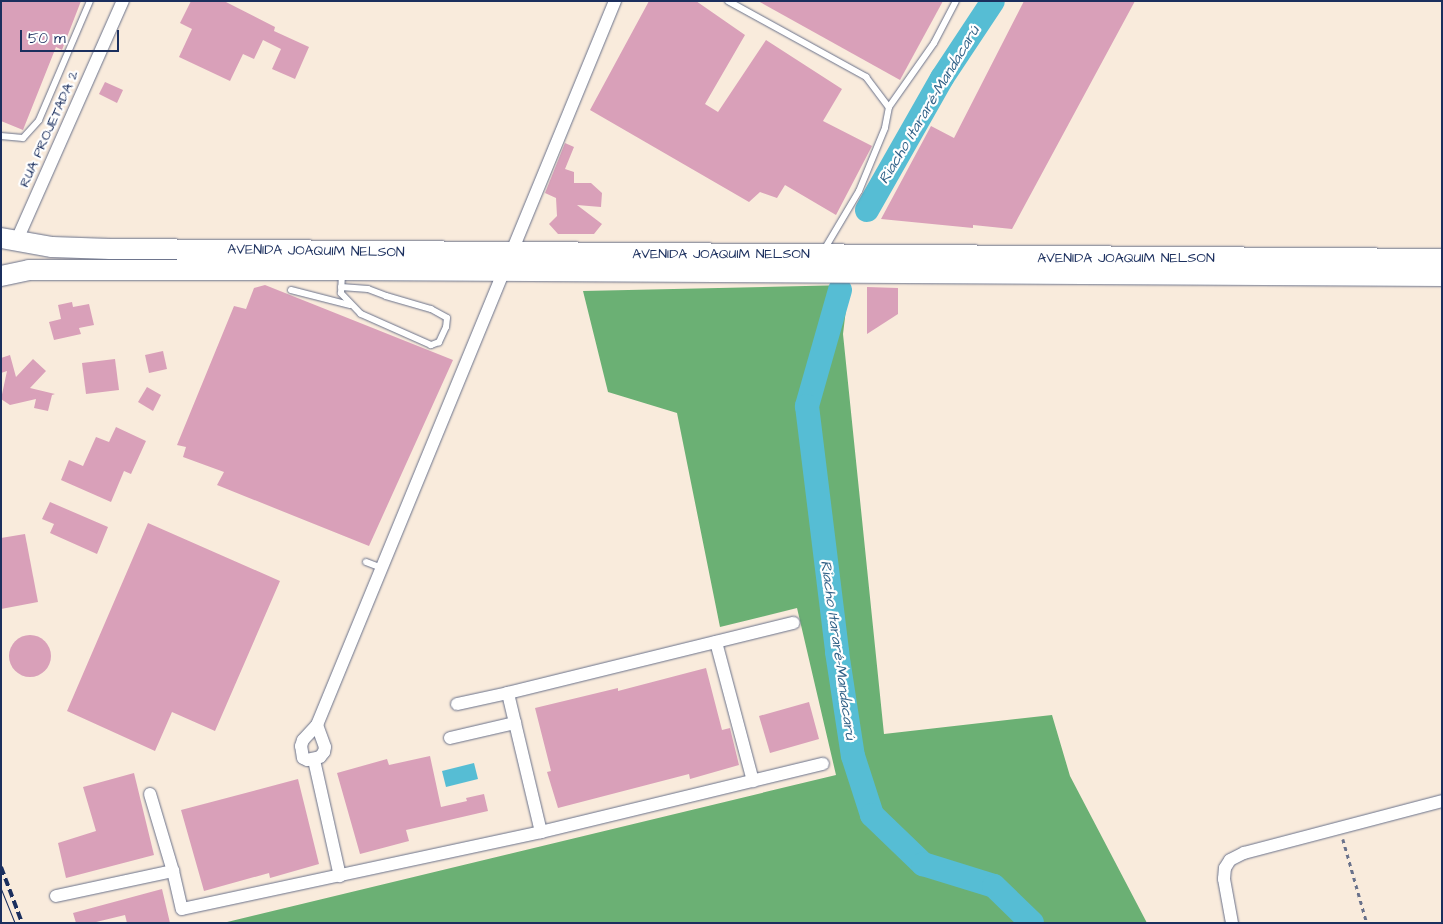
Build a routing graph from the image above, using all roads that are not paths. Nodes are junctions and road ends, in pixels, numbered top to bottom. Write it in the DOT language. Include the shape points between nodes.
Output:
graph roads {
  1 [pos="90,1"];
  2 [pos="123,1"];
  3 [pos="615,1"];
  4 [pos="728,1"];
  5 [pos="956,1"];
  6 [pos="889,106"];
  7 [pos="1,136"];
  8 [pos="8,240"];
  9 [pos="821,255"];
  10 [pos="1442,259"];
  11 [pos="509,262"];
  12 [pos="916,264"];
  13 [pos="958,264"];
  14 [pos="1,276"];
  15 [pos="1442,276"];
  16 [pos="342,278"];
  17 [pos="291,290"];
  18 [pos="350,305"];
  19 [pos="366,562"];
  20 [pos="382,568"];
  21 [pos="794,623"];
  22 [pos="716,642"];
  23 [pos="508,693"];
  24 [pos="457,704"];
  25 [pos="515,723"];
  26 [pos="317,725"];
  27 [pos="450,738"];
  28 [pos="314,760"];
  29 [pos="823,764"];
  30 [pos="753,781"];
  31 [pos="150,794"];
  32 [pos="1442,801"];
  33 [pos="541,832"];
  34 [pos="172,871"];
  35 [pos="340,876"];
  36 [pos="56,896"];
  37 [pos="1232,923"];
  1 -- 7 [label="lane" via="38,120 23,138"];
  2 -- 8 [label="street, RUA PROJETADA 2"];
  3 -- 11 [label="street"];
  4 -- 6 [label="lane" via="866,76"];
  5 -- 6 [label="lane" via="934,44"];
  6 -- 9 [label="lane" via="885,128 859,191"];
  8 -- 11 [label="main road, AVENIDA JOAQUIM NELSON" via="52,248"];
  9 -- 11 [label="main road, AVENIDA JOAQUIM NELSON"];
  9 -- 12 [label="main road, AVENIDA JOAQUIM NELSON"];
  10 -- 13 [label="main road, AVENIDA JOAQUIM NELSON"];
  11 -- 12 [label="main road, AVENIDA JOAQUIM NELSON"];
  11 -- 16 [label="main road, AVENIDA JOAQUIM NELSON"];
  11 -- 20 [label="street"];
  12 -- 13 [label="main road, AVENIDA JOAQUIM NELSON"];
  13 -- 15 [label="main road, AVENIDA JOAQUIM NELSON"];
  14 -- 16 [label="main road, AVENIDA JOAQUIM NELSON" via="29,270"];
  16 -- 18 [label="lane" via="340,294"];
  16 -- 18 [label="lane" via="386,296 431,309 447,318 448,322 439,342 431,345 361,314"];
  17 -- 18 [label="lane"];
  19 -- 20 [label="lane"];
  20 -- 26 [label="street"];
  21 -- 22 [label="street"];
  22 -- 23 [label="street"];
  22 -- 30 [label="street"];
  23 -- 24 [label="street"];
  23 -- 25 [label="street"];
  25 -- 27 [label="street"];
  25 -- 33 [label="street"];
  26 -- 28 [label="street" via="325,747 320,757"];
  26 -- 28 [label="street" via="301,746 303,758"];
  28 -- 35 [label="street"];
  29 -- 30 [label="street"];
  30 -- 33 [label="street"];
  31 -- 34 [label="street"];
  32 -- 37 [label="street" via="1244,853 1230,860 1224,879"];
  33 -- 35 [label="street"];
  34 -- 35 [label="street" via="182,909"];
  34 -- 36 [label="street"];
}
